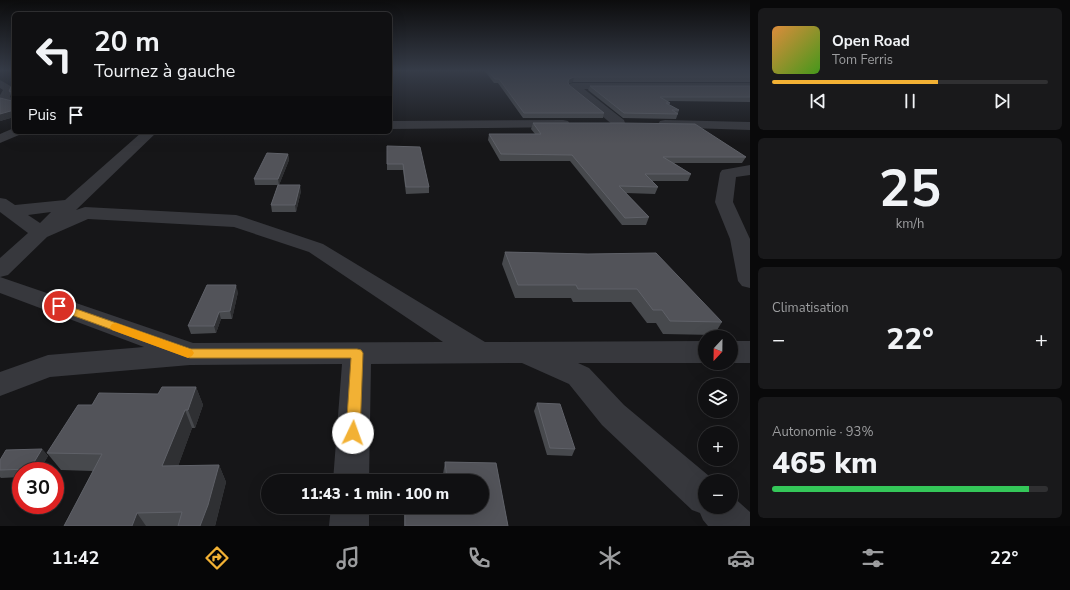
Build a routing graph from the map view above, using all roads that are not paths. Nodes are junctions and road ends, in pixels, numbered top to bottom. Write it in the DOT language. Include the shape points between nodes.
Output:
graph roads {
  1 [pos="6,95"];
  2 [pos="584,95"];
  3 [pos="12,102"];
  4 [pos="595,123"];
  5 [pos="619,123"];
  6 [pos="634,123"];
  7 [pos="572,124"];
  8 [pos="650,124"];
  9 [pos="392,125"];
  10 [pos="750,126"];
  11 [pos="12,133"];
  12 [pos="148,134"];
  13 [pos="0,139"];
  14 [pos="750,170"];
  15 [pos="5,207"];
  16 [pos="78,209"];
  17 [pos="41,233"];
  18 [pos="0,270"];
  19 [pos="750,281"];
  20 [pos="0,285"];
  21 [pos="698,352"];
  22 [pos="738,352"];
  23 [pos="750,352"];
  24 [pos="357,353"];
  25 [pos="480,353"];
  26 [pos="523,353"];
  27 [pos="190,354"];
  28 [pos="0,384"];
  29 [pos="351,474"];
  30 [pos="698,491"];
  31 [pos="350,514"];
  32 [pos="723,514"];
  33 [pos="349,526"];
  34 [pos="736,526"];
  1 -- 3 [label="street" via="3,99"];
  2 -- 5 [label="street"];
  4 -- 5 [label="street"];
  5 -- 6 [label="street"];
  7 -- 9 [label="street"];
  8 -- 10 [label="street"];
  11 -- 13 [label="street"];
  12 -- 16 [label="street" via="89,188"];
  14 -- 19 [label="street" via="728,172 724,202 740,239"];
  15 -- 16 [label="street"];
  15 -- 17 [label="street"];
  16 -- 17 [label="street"];
  16 -- 25 [label="street" via="236,221 316,248"];
  17 -- 18 [label="street"];
  20 -- 27 [label="street"];
  21 -- 26 [label="street"];
  22 -- 23 [label="street"];
  24 -- 25 [label="street"];
  24 -- 27 [label="street"];
  24 -- 29 [label="street"];
  25 -- 26 [label="street"];
  26 -- 30 [label="street" via="578,376 613,415"];
  27 -- 28 [label="street" via="48,366"];
  31 -- 33 [label="street"];
  32 -- 34 [label="street"];
}
